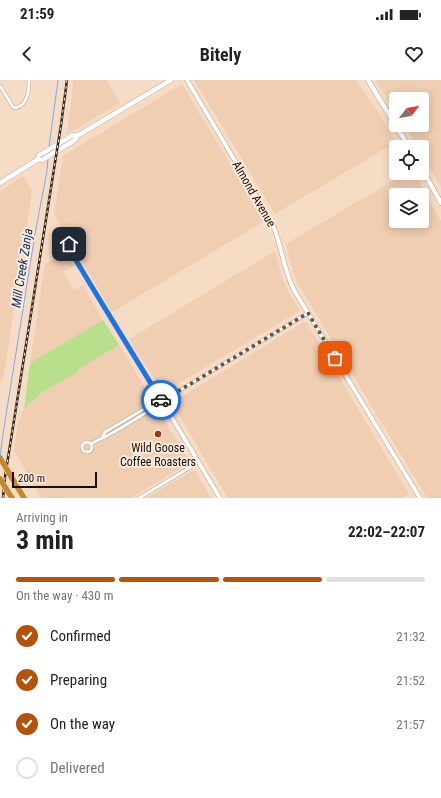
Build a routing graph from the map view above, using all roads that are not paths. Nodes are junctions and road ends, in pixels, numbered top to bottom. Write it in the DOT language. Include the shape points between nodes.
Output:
graph roads {
  1 [pos="29,80"];
  2 [pos="171,80"];
  3 [pos="187,80"];
  4 [pos="368,80"];
  5 [pos="0,86"];
  6 [pos="77,136"];
  7 [pos="405,140"];
  8 [pos="40,160"];
  9 [pos="428,180"];
  10 [pos="0,183"];
  11 [pos="441,203"];
  12 [pos="69,244"];
  13 [pos="308,313"];
  14 [pos="162,401"];
  15 [pos="91,444"];
  16 [pos="0,458"];
  17 [pos="199,462"];
  18 [pos="0,479"];
  19 [pos="12,498"];
  20 [pos="24,498"];
  21 [pos="140,498"];
  22 [pos="220,498"];
  23 [pos="420,498"];
  1 -- 5 [label="street" via="26,100 15,108"];
  2 -- 6 [label="main road"];
  3 -- 13 [label="street, Almond Avenue" via="272,223 288,278"];
  4 -- 7 [label="main road"];
  6 -- 8 [label="main road" via="75,140"];
  6 -- 8 [label="main road" via="73,135 39,155"];
  8 -- 10 [label="main road"];
  9 -- 11 [label="main road"];
  12 -- 14 [label="street" via="71,252 101,303"];
  13 -- 14 [label="street"];
  13 -- 23 [label="street, Almond Avenue"];
  14 -- 15 [label="street" via="154,403 105,432 102,438"];
  14 -- 17 [label="street"];
  16 -- 20 [label="highway, bridge"];
  17 -- 21 [label="street"];
  17 -- 22 [label="street"];
  18 -- 19 [label="highway, bridge"];
}
